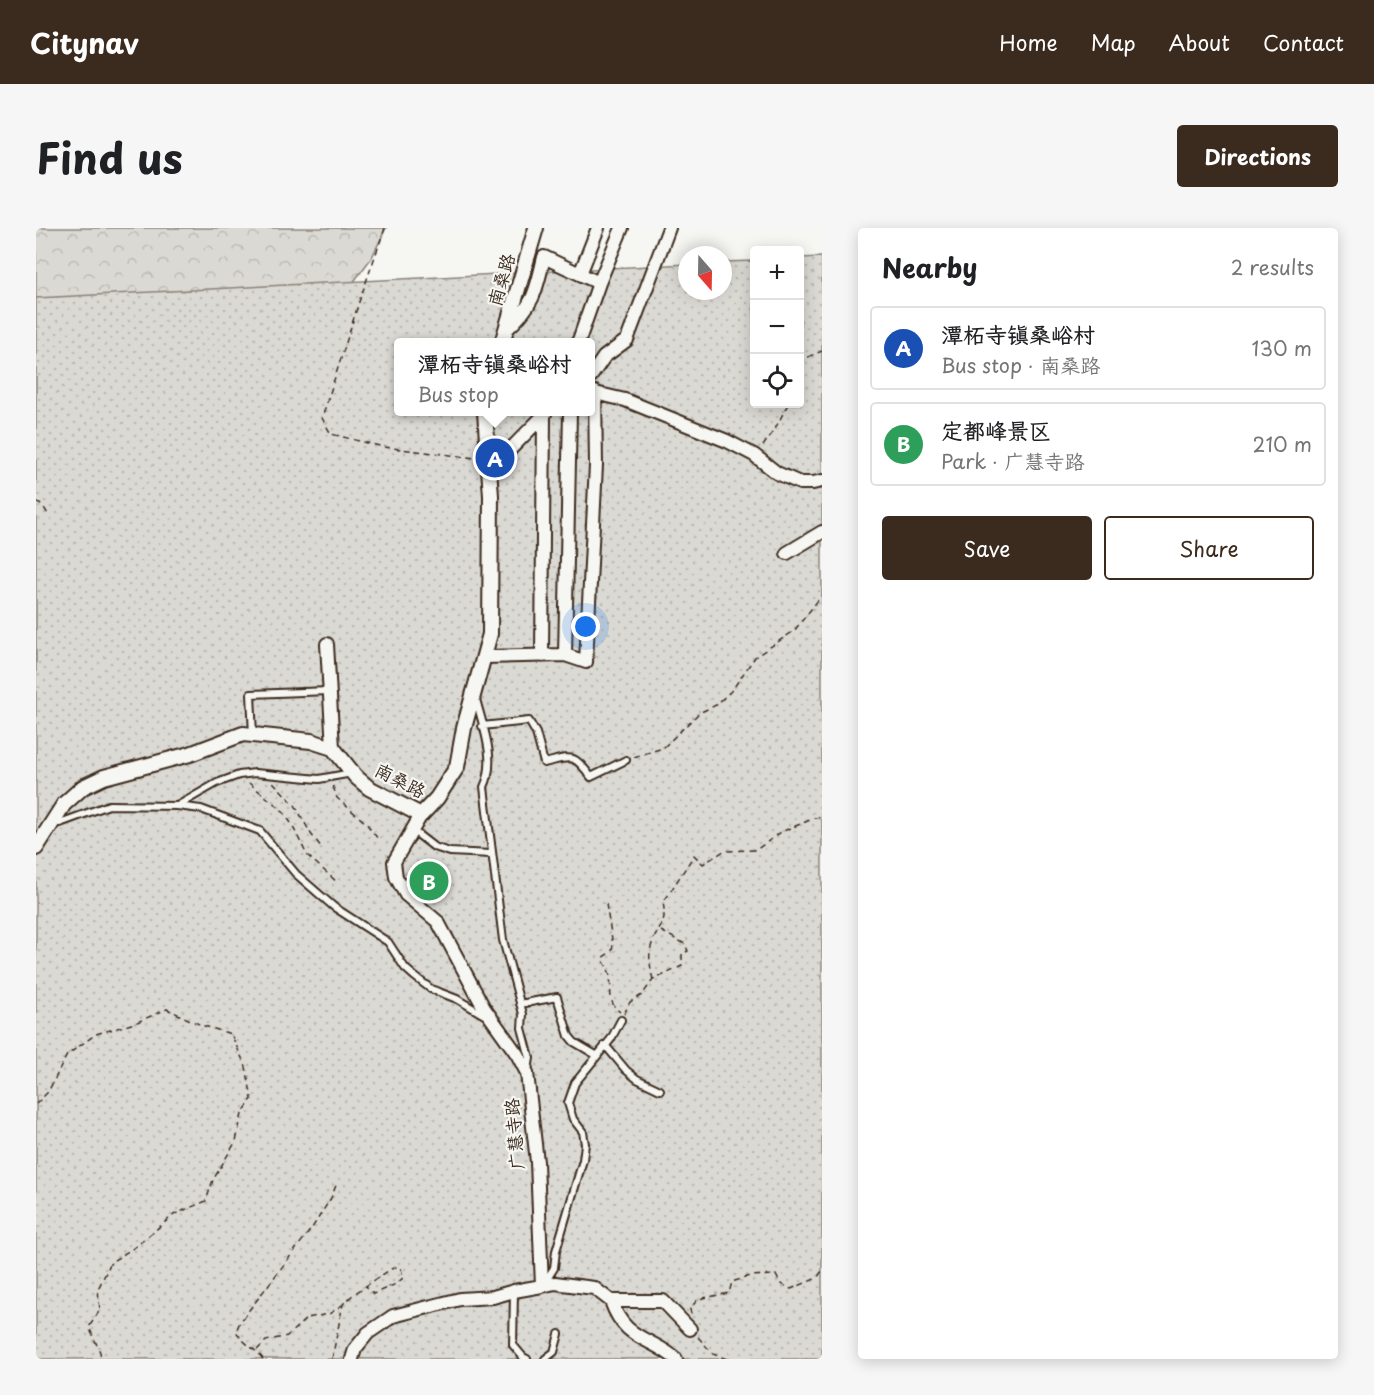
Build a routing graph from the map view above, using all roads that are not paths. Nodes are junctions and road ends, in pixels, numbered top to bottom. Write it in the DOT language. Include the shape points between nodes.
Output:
graph roads {
  1 [pos="536,228"];
  2 [pos="598,228"];
  3 [pos="622,228"];
  4 [pos="669,228"];
  5 [pos="580,274"];
  6 [pos="599,283"];
  7 [pos="504,336"];
  8 [pos="579,338"];
  9 [pos="595,370"];
  10 [pos="595,392"];
  11 [pos="485,416"];
  12 [pos="544,416"];
  13 [pos="546,416"];
  14 [pos="570,416"];
  15 [pos="594,416"];
  16 [pos="490,464"];
  17 [pos="822,481"];
  18 [pos="822,532"];
  19 [pos="787,553"];
  20 [pos="327,644"];
  21 [pos="542,655"];
  22 [pos="565,655"];
  23 [pos="484,657"];
  24 [pos="330,691"];
  25 [pos="474,693"];
  26 [pos="482,726"];
  27 [pos="253,735"];
  28 [pos="333,748"];
  29 [pos="626,760"];
  30 [pos="353,773"];
  31 [pos="177,806"];
  32 [pos="421,815"];
  33 [pos="52,821"];
  34 [pos="411,830"];
  35 [pos="36,848"];
  36 [pos="492,854"];
  37 [pos="520,1004"];
  38 [pos="622,1017"];
  39 [pos="494,1021"];
  40 [pos="605,1045"];
  41 [pos="596,1055"];
  42 [pos="528,1073"];
  43 [pos="660,1090"];
  44 [pos="542,1286"];
  45 [pos="514,1291"];
  46 [pos="611,1301"];
  47 [pos="690,1329"];
  48 [pos="559,1334"];
  49 [pos="352,1359"];
  50 [pos="526,1359"];
  51 [pos="545,1359"];
  52 [pos="675,1359"];
  1 -- 7 [label="street, 南桑路"];
  2 -- 5 [label="street"];
  3 -- 6 [label="street"];
  4 -- 9 [label="street" via="627,340 604,357"];
  5 -- 6 [label="street"];
  5 -- 7 [label="street" via="544,257 535,296"];
  6 -- 8 [label="street"];
  10 -- 17 [label="street" via="625,400 727,441 800,483"];
  11 -- 16 [label="street, 南桑路"];
  12 -- 16 [label="street"];
  13 -- 21 [label="street"];
  14 -- 22 [label="street"];
  15 -- 22 [label="street" via="596,465 586,662"];
  16 -- 23 [label="street, 南桑路" via="490,634"];
  18 -- 19 [label="street"];
  20 -- 24 [label="street"];
  21 -- 22 [label="street"];
  21 -- 23 [label="street"];
  23 -- 25 [label="street, 南桑路"];
  24 -- 27 [label="lane" via="251,694"];
  24 -- 28 [label="street"];
  25 -- 26 [label="lane"];
  25 -- 32 [label="street, 南桑路" via="457,767"];
  26 -- 29 [label="lane" via="529,720 544,763 571,757 591,777"];
  26 -- 36 [label="lane" via="490,768 484,787"];
  27 -- 28 [label="street" via="311,741"];
  27 -- 33 [label="street" via="243,734 190,754 104,777 83,787"];
  28 -- 30 [label="street, 南桑路"];
  30 -- 31 [label="lane" via="320,779 239,775"];
  30 -- 32 [label="street, 南桑路" via="369,788"];
  31 -- 33 [label="lane" via="108,805 60,824"];
  31 -- 39 [label="lane" via="201,809 260,831 296,874 334,907 388,942 414,976"];
  32 -- 34 [label="street, 广慧寺路"];
  33 -- 35 [label="street"];
  34 -- 36 [label="lane" via="434,847 450,852"];
  34 -- 39 [label="street, 广慧寺路" via="394,862 396,877 406,895 438,922"];
  36 -- 37 [label="lane" via="503,940"];
  37 -- 41 [label="lane" via="557,997 569,1036"];
  37 -- 42 [label="lane" via="530,1058"];
  38 -- 40 [label="lane"];
  39 -- 42 [label="street, 广慧寺路"];
  40 -- 41 [label="lane"];
  40 -- 43 [label="lane" via="626,1070"];
  41 -- 44 [label="lane" via="575,1083 568,1103 583,1132 583,1160 554,1268"];
  42 -- 44 [label="street, 广慧寺路" via="537,1162"];
  44 -- 45 [label="street"];
  44 -- 46 [label="street" via="555,1283 594,1287"];
  45 -- 49 [label="street" via="460,1299 393,1316 368,1333"];
  45 -- 50 [label="lane" via="513,1345"];
  46 -- 47 [label="street" via="663,1301"];
  46 -- 52 [label="street" via="620,1322 632,1334"];
  48 -- 51 [label="lane" via="554,1352"];
}
